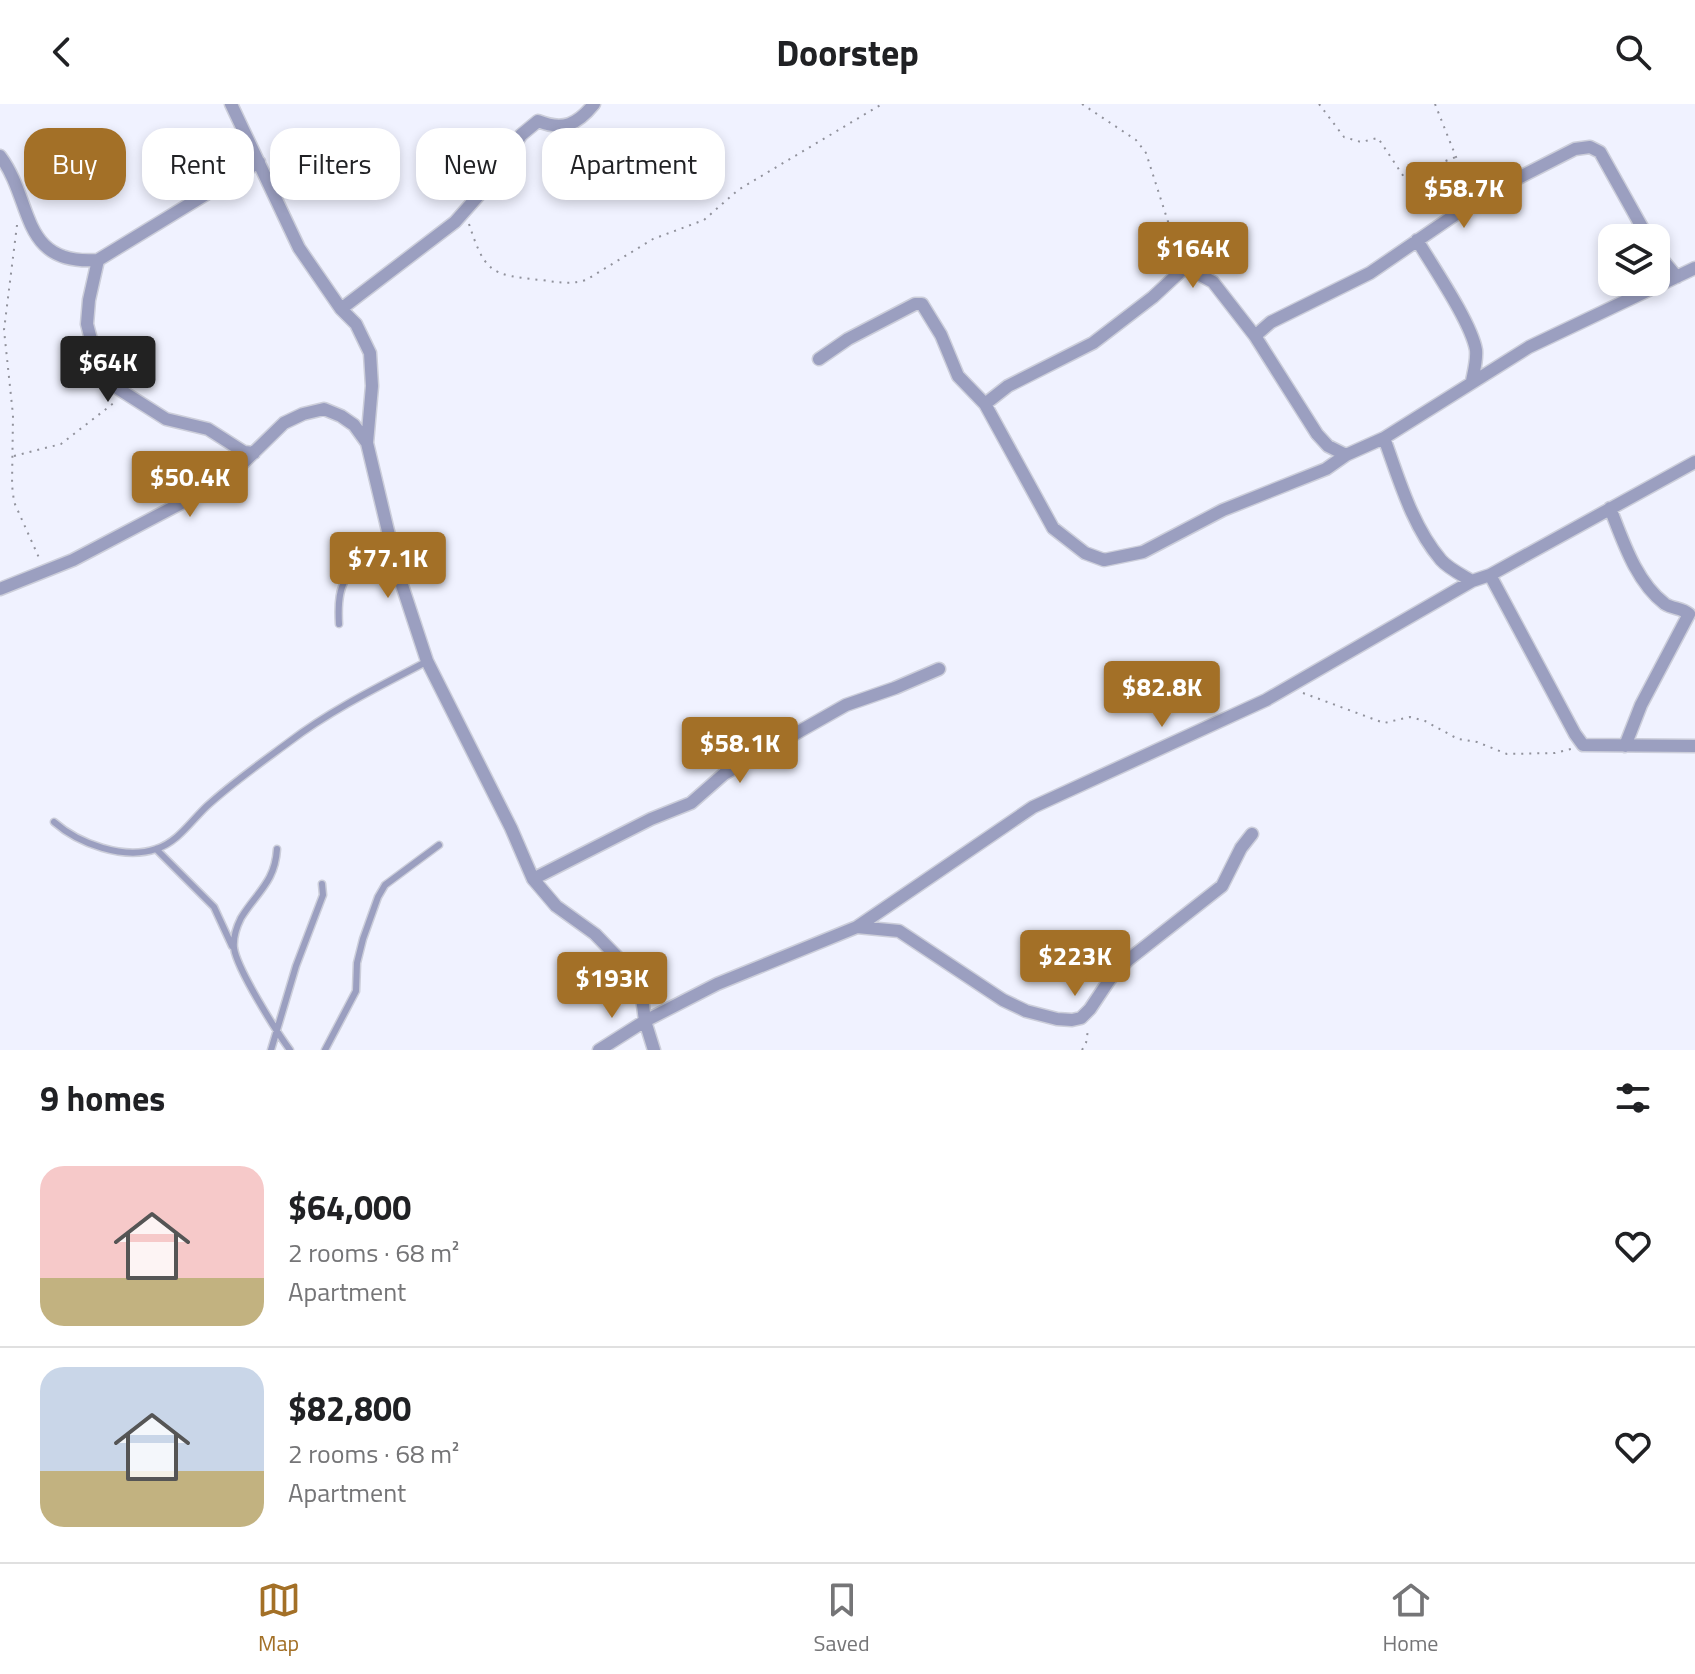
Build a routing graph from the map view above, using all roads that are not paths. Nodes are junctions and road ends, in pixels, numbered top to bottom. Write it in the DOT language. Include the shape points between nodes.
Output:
graph roads {
  1 [pos="247,104"];
  2 [pos="594,104"];
  3 [pos="232,107"];
  4 [pos="0,156"];
  5 [pos="259,162"];
  6 [pos="1640,224"];
  7 [pos="1417,240"];
  8 [pos="98,260"];
  9 [pos="1695,268"];
  10 [pos="1670,269"];
  11 [pos="1677,277"];
  12 [pos="341,309"];
  13 [pos="1255,336"];
  14 [pos="819,359"];
  15 [pos="1472,381"];
  16 [pos="985,404"];
  17 [pos="1384,438"];
  18 [pos="367,443"];
  19 [pos="254,453"];
  20 [pos="1346,455"];
  21 [pos="1695,462"];
  22 [pos="1610,508"];
  23 [pos="392,547"];
  24 [pos="1490,575"];
  25 [pos="1472,581"];
  26 [pos="0,589"];
  27 [pos="339,624"];
  28 [pos="427,661"];
  29 [pos="939,669"];
  30 [pos="1625,746"];
  31 [pos="1695,746"];
  32 [pos="54,822"];
  33 [pos="1252,834"];
  34 [pos="439,845"];
  35 [pos="156,849"];
  36 [pos="277,849"];
  37 [pos="533,879"];
  38 [pos="322,884"];
  39 [pos="857,927"];
  40 [pos="234,949"];
  41 [pos="645,1021"];
  42 [pos="276,1031"];
  43 [pos="271,1050"];
  44 [pos="290,1050"];
  45 [pos="325,1050"];
  46 [pos="599,1050"];
  47 [pos="654,1050"];
  1 -- 3 [label="street"];
  2 -- 12 [label="street" via="570,126 538,121 521,135 494,178 455,222"];
  3 -- 5 [label="street"];
  4 -- 8 [label="street" via="12,171 38,239 75,262"];
  5 -- 8 [label="street"];
  5 -- 12 [label="street" via="299,248"];
  6 -- 7 [label="street" via="1600,152 1590,147 1575,149 1481,197"];
  7 -- 13 [label="street" via="1370,273 1271,322"];
  7 -- 15 [label="street" via="1472,339"];
  8 -- 19 [label="street" via="87,324 108,380 166,419 208,429"];
  9 -- 11 [label="street"];
  10 -- 11 [label="street"];
  11 -- 15 [label="street" via="1529,347"];
  12 -- 18 [label="street" via="356,324 370,353"];
  13 -- 16 [label="street" via="1213,282 1189,269 1181,271 1093,343 1008,386"];
  13 -- 20 [label="street" via="1317,434"];
  14 -- 16 [label="street" via="904,309 922,304 958,376"];
  15 -- 17 [label="street"];
  16 -- 20 [label="street" via="1053,528 1085,553 1104,560 1143,552 1223,510 1326,469"];
  17 -- 20 [label="street"];
  17 -- 25 [label="street" via="1424,534 1442,562"];
  18 -- 19 [label="street" via="354,425 324,409 284,423"];
  18 -- 23 [label="street"];
  19 -- 26 [label="street" via="210,488 73,560"];
  21 -- 22 [label="street"];
  22 -- 24 [label="street"];
  22 -- 30 [label="street" via="1644,580 1665,604 1689,614"];
  23 -- 27 [label="lane" via="346,577 337,596"];
  23 -- 28 [label="street"];
  24 -- 25 [label="street"];
  24 -- 30 [label="street" via="1583,745"];
  25 -- 39 [label="street" via="1282,691 1033,807"];
  28 -- 35 [label="lane" via="291,740"];
  28 -- 37 [label="street"];
  29 -- 37 [label="street" via="846,705 724,774 691,803"];
  30 -- 31 [label="street"];
  32 -- 35 [label="lane" via="73,838 117,850"];
  33 -- 39 [label="street" via="1222,886 1128,960 1081,1018 1057,1019 1026,1011 899,931"];
  34 -- 45 [label="lane" via="385,885 378,897 357,963 356,991"];
  35 -- 40 [label="lane" via="214,907"];
  36 -- 40 [label="lane" via="273,875 241,919"];
  37 -- 41 [label="street" via="556,906 595,934 626,966 642,997"];
  38 -- 42 [label="lane" via="323,895"];
  39 -- 41 [label="street" via="717,984"];
  40 -- 42 [label="lane"];
  41 -- 46 [label="street"];
  41 -- 47 [label="street"];
  42 -- 43 [label="lane"];
  42 -- 44 [label="lane"];
}
